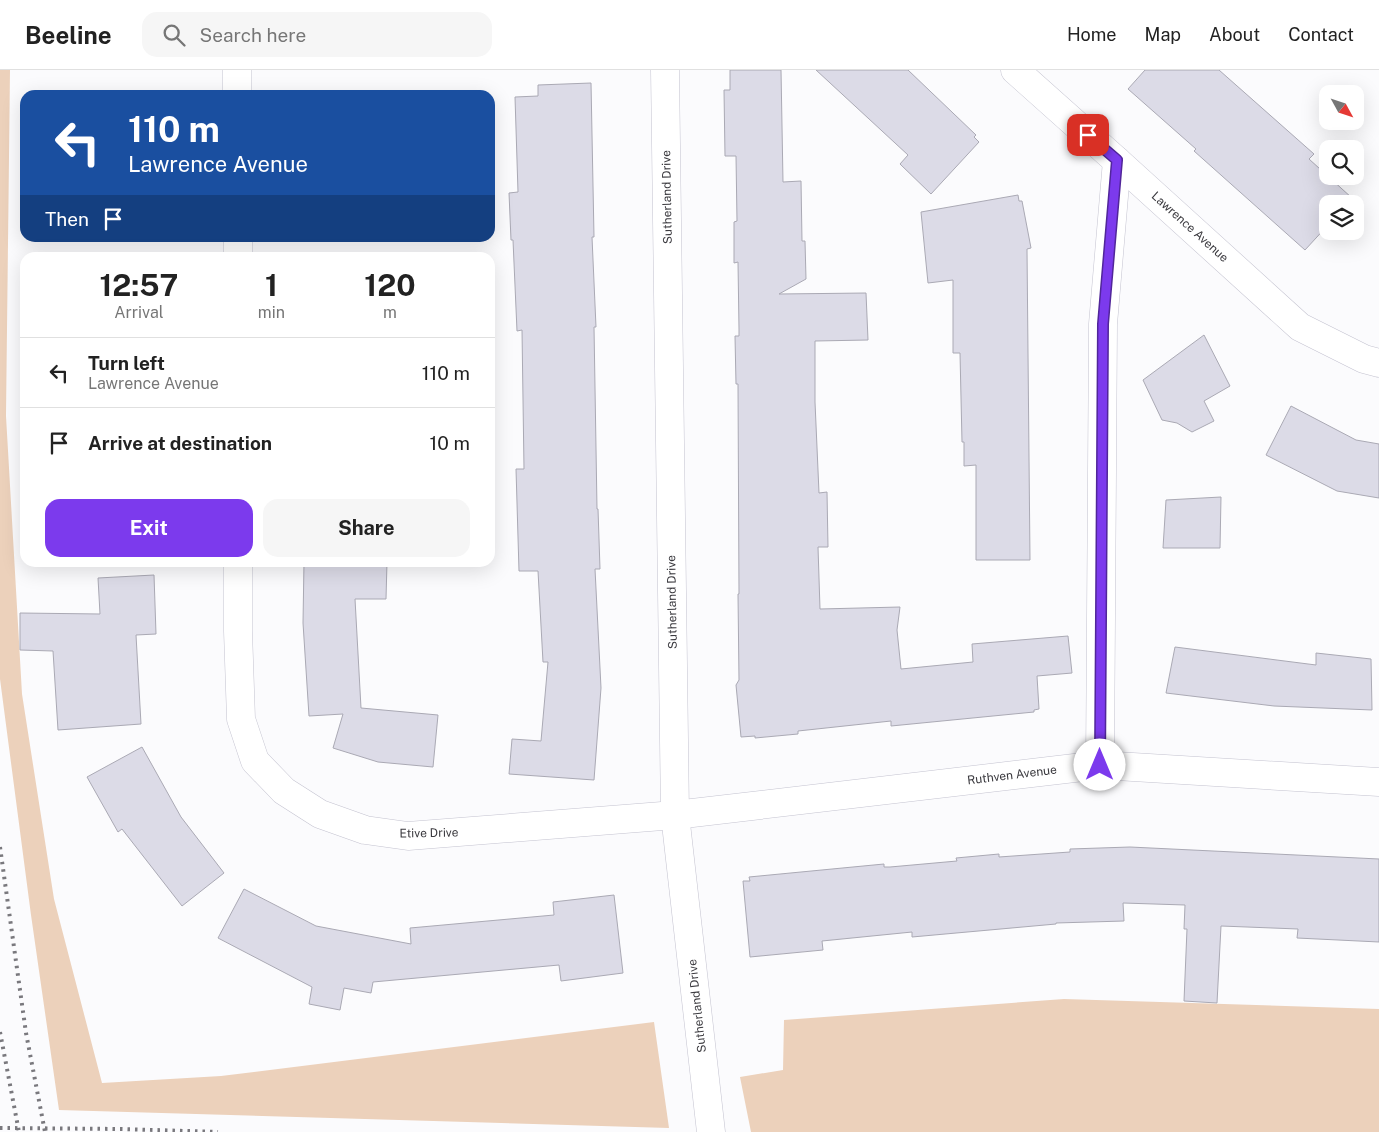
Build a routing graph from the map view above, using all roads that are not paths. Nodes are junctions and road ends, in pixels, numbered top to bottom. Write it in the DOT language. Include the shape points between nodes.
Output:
graph roads {
  1 [pos="238,70"];
  2 [pos="665,70"];
  3 [pos="1015,70"];
  4 [pos="238,90"];
  5 [pos="1117,160"];
  6 [pos="1379,363"];
  7 [pos="238,567"];
  8 [pos="1100,765"];
  9 [pos="1379,782"];
  10 [pos="676,815"];
  11 [pos="711,1132"];
  1 -- 4 [label="street"];
  2 -- 10 [label="street, Sutherland Drive"];
  3 -- 5 [label="street, Lawrence Avenue"];
  5 -- 6 [label="street, Lawrence Avenue" via="1300,327 1364,359"];
  5 -- 8 [label="street" via="1103,324"];
  7 -- 10 [label="street, Etive Drive" via="240,719 255,761 284,791 320,814 365,830 408,836"];
  8 -- 9 [label="street, Ruthven Avenue"];
  8 -- 10 [label="street, Ruthven Avenue"];
  10 -- 11 [label="street, Sutherland Drive"];
}
